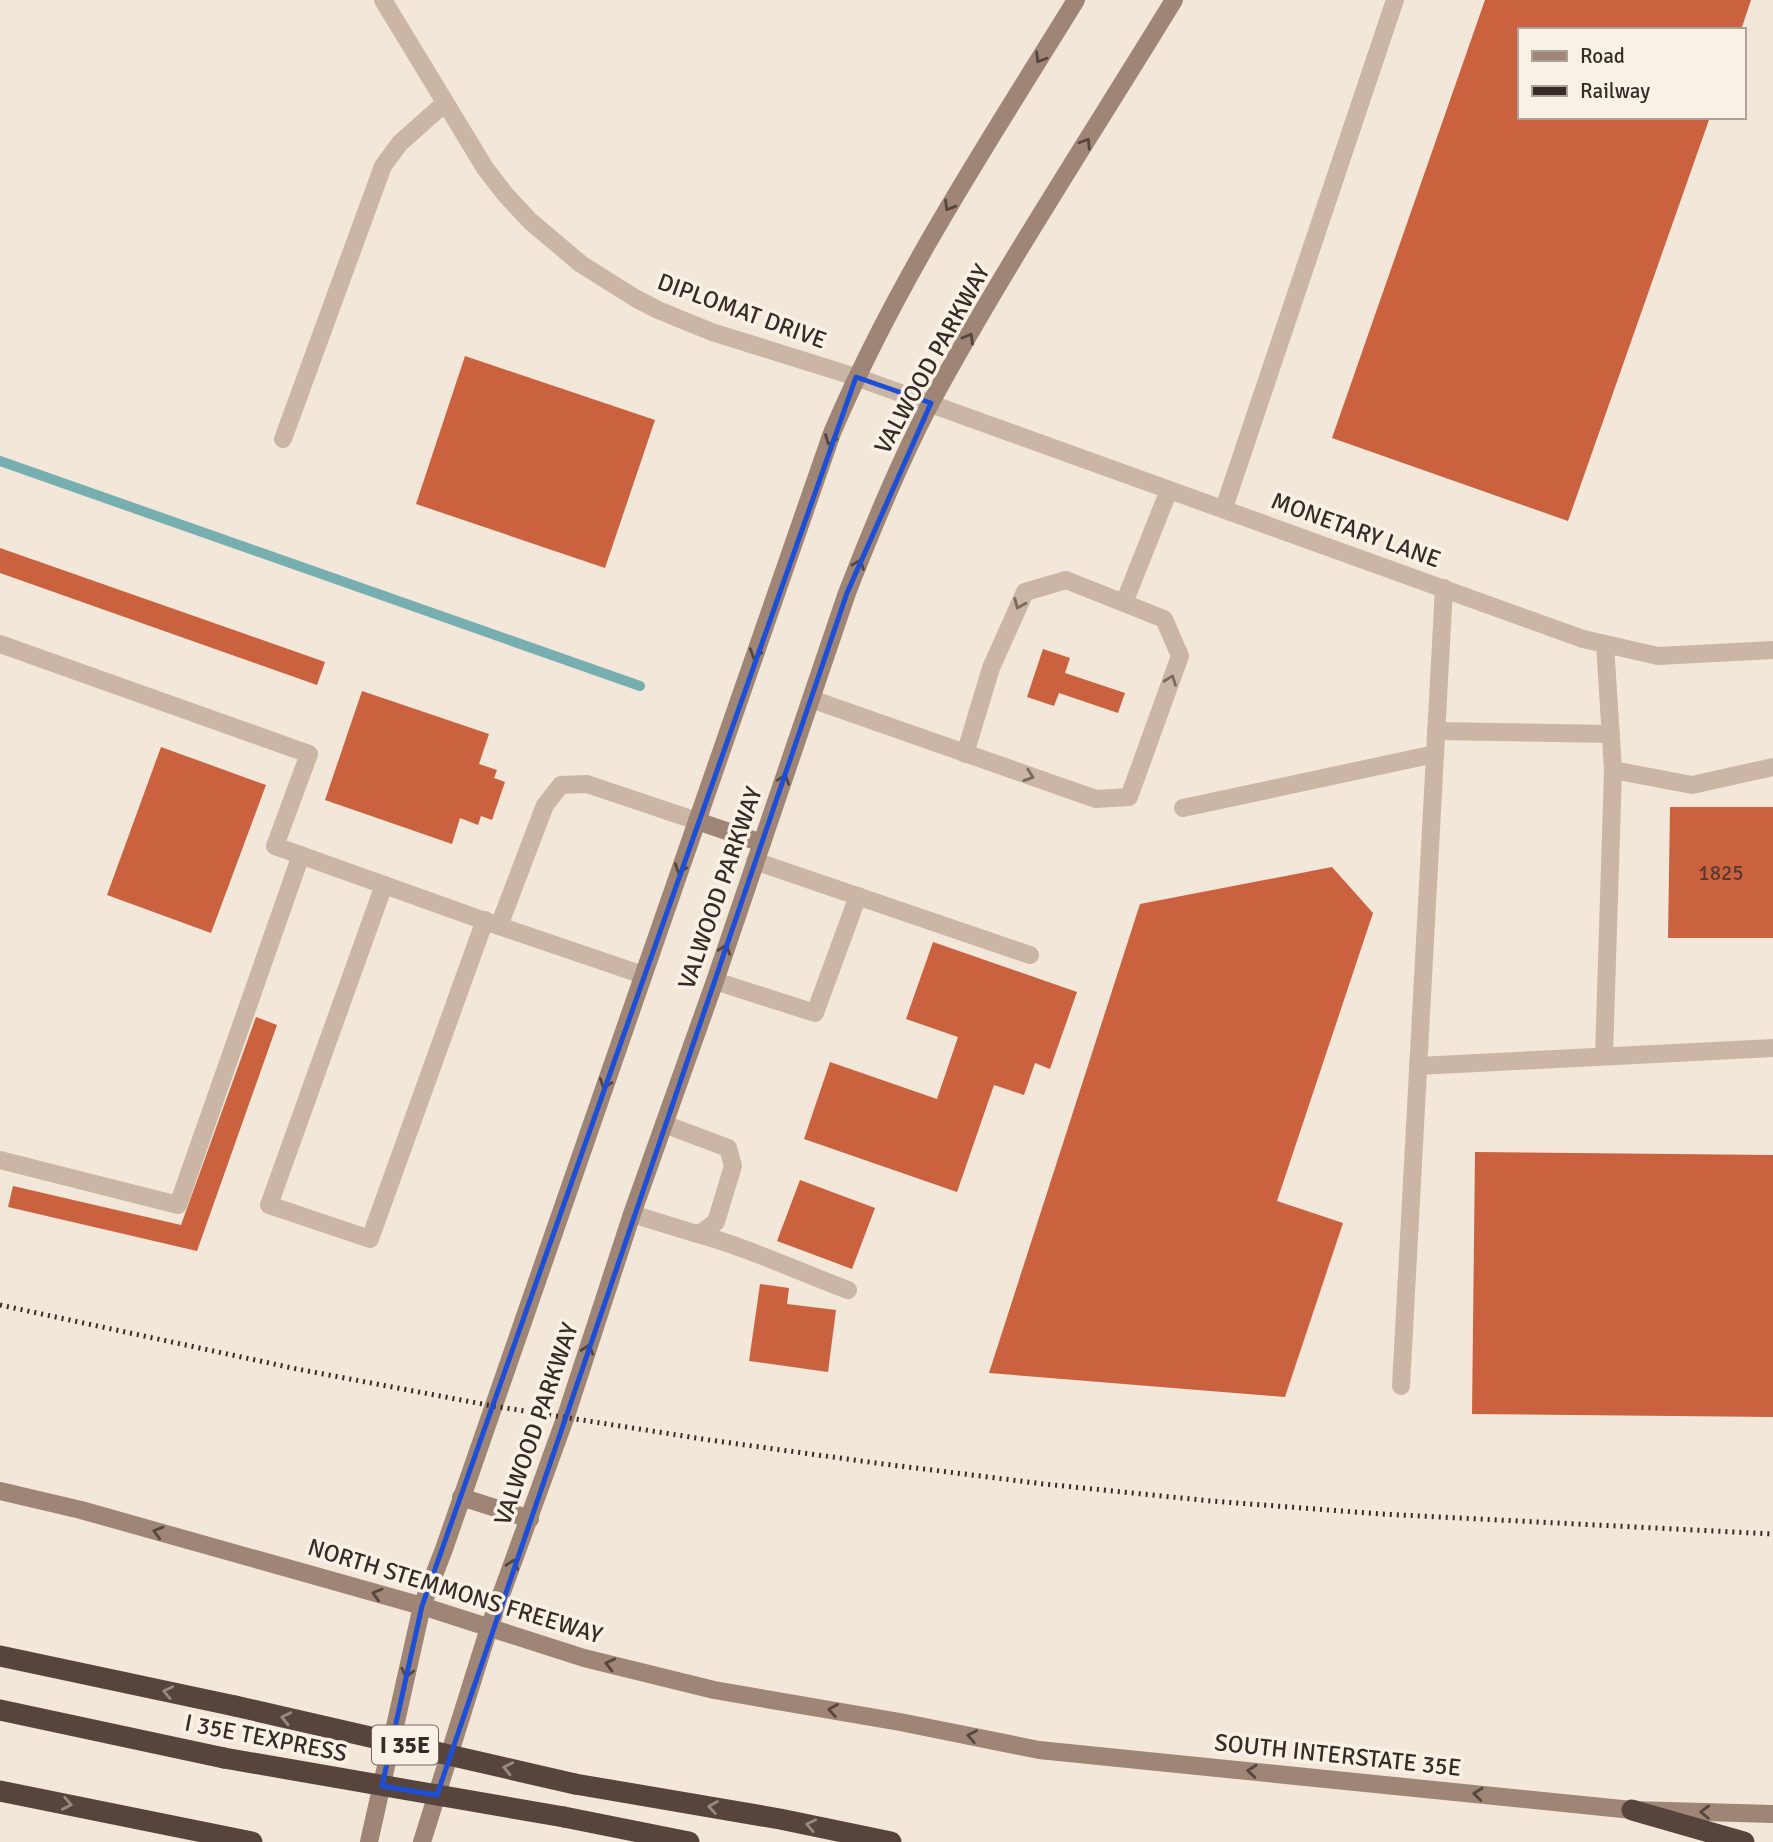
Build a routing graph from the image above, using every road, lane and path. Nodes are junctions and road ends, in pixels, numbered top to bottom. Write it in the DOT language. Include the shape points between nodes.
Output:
graph roads {
  1 [pos="383,0"];
  2 [pos="1076,0"];
  3 [pos="1174,0"];
  4 [pos="1395,0"];
  5 [pos="445,103"];
  6 [pos="856,377"];
  7 [pos="931,403"];
  8 [pos="283,439"];
  9 [pos="1169,490"];
  10 [pos="1224,508"];
  11 [pos="1444,588"];
  12 [pos="1124,603"];
  13 [pos="0,644"];
  14 [pos="1605,644"];
  15 [pos="1773,650"];
  16 [pos="811,699"];
  17 [pos="1436,731"];
  18 [pos="1611,734"];
  19 [pos="965,754"];
  20 [pos="1435,754"];
  21 [pos="1773,767"];
  22 [pos="1613,770"];
  23 [pos="1183,808"];
  24 [pos="697,821"];
  25 [pos="762,843"];
  26 [pos="301,855"];
  27 [pos="755,861"];
  28 [pos="384,885"];
  29 [pos="858,896"];
  30 [pos="492,923"];
  31 [pos="1030,955"];
  32 [pos="643,975"];
  33 [pos="715,981"];
  34 [pos="1773,1048"];
  35 [pos="1604,1056"];
  36 [pos="1418,1066"];
  37 [pos="664,1124"];
  38 [pos="0,1160"];
  39 [pos="632,1214"];
  40 [pos="694,1233"];
  41 [pos="848,1290"];
  42 [pos="1401,1386"];
  43 [pos="0,1490"];
  44 [pos="461,1497"];
  45 [pos="530,1519"];
  46 [pos="422,1606"];
  47 [pos="489,1628"];
  48 [pos="0,1656"];
  49 [pos="0,1710"];
  50 [pos="900,1722"];
  51 [pos="0,1791"];
  52 [pos="1632,1810"];
  53 [pos="1773,1814"];
  54 [pos="252,1842"];
  55 [pos="369,1842"];
  56 [pos="422,1842"];
  57 [pos="689,1842"];
  58 [pos="891,1842"];
  59 [pos="1744,1842"];
  1 -- 5 [label="street, DIPLOMAT DRIVE"];
  2 -- 6 [label="main road, VALWOOD PARKWAY, one-way" via="916,260"];
  7 -- 3 [label="main road, VALWOOD PARKWAY, one-way"];
  4 -- 10 [label="street"];
  5 -- 6 [label="street, DIPLOMAT DRIVE" via="505,194 538,228 610,284 712,332"];
  5 -- 8 [label="street" via="400,143 383,166"];
  6 -- 7 [label="street, DIPLOMAT DRIVE"];
  6 -- 24 [label="main road, VALWOOD PARKWAY, one-way" via="810,493"];
  7 -- 9 [label="street, MONETARY LANE"];
  16 -- 7 [label="main road, VALWOOD PARKWAY, one-way" via="872,530"];
  9 -- 10 [label="street, MONETARY LANE"];
  9 -- 12 [label="street"];
  10 -- 11 [label="street, MONETARY LANE"];
  11 -- 14 [label="street, MONETARY LANE"];
  11 -- 17 [label="street"];
  12 -- 19 [label="street, one-way" via="1066,580 1025,592 991,668"];
  19 -- 12 [label="street, one-way" via="1096,799 1129,797 1180,656 1164,619"];
  13 -- 26 [label="street" via="309,754 275,846"];
  14 -- 15 [label="street, MONETARY LANE" via="1658,656"];
  14 -- 18 [label="street"];
  16 -- 19 [label="street"];
  25 -- 16 [label="main road, VALWOOD PARKWAY, one-way"];
  17 -- 18 [label="street"];
  17 -- 20 [label="street"];
  18 -- 22 [label="street"];
  20 -- 23 [label="street"];
  20 -- 36 [label="street"];
  21 -- 22 [label="street" via="1692,785"];
  22 -- 35 [label="street"];
  24 -- 25 [label="main road"];
  24 -- 30 [label="street" via="587,783 561,785 545,805"];
  24 -- 32 [label="main road, VALWOOD PARKWAY, one-way"];
  25 -- 27 [label="main road, VALWOOD PARKWAY"];
  26 -- 28 [label="street"];
  26 -- 38 [label="street" via="178,1205"];
  27 -- 29 [label="street"];
  33 -- 27 [label="main road, VALWOOD PARKWAY, one-way"];
  28 -- 30 [label="street"];
  28 -- 30 [label="street" via="269,1205 370,1239"];
  29 -- 31 [label="street"];
  29 -- 33 [label="street" via="815,1013"];
  30 -- 32 [label="street"];
  32 -- 44 [label="main road, VALWOOD PARKWAY, one-way"];
  33 -- 37 [label="main road, VALWOOD PARKWAY"];
  34 -- 35 [label="street"];
  35 -- 36 [label="street"];
  36 -- 42 [label="street"];
  37 -- 39 [label="main road, VALWOOD PARKWAY"];
  37 -- 40 [label="street" via="728,1149 733,1160 716,1222"];
  39 -- 40 [label="street"];
  45 -- 39 [label="main road, VALWOOD PARKWAY, one-way"];
  40 -- 41 [label="street" via="735,1244"];
  46 -- 43 [label="main road, NORTH STEMMONS FREEWAY, one-way"];
  44 -- 45 [label="main road"];
  44 -- 46 [label="main road, VALWOOD PARKWAY"];
  47 -- 45 [label="main road, VALWOOD PARKWAY, one-way"];
  46 -- 47 [label="main road, NORTH STEMMONS FREEWAY"];
  46 -- 55 [label="main road, VALWOOD PARKWAY, one-way"];
  50 -- 47 [label="main road, NORTH STEMMONS FREEWAY, one-way" via="714,1689 584,1658"];
  47 -- 56 [label="main road, VALWOOD PARKWAY"];
  58 -- 48 [label="highway, I 35E, one-way, bridge" via="575,1784"];
  49 -- 57 [label="highway, I 35E TEXPRESS, bridge" via="224,1758"];
  52 -- 50 [label="main road, SOUTH INTERSTATE 35E, one-way" via="1039,1750"];
  51 -- 54 [label="highway, one-way"];
  53 -- 52 [label="main road, SOUTH INTERSTATE 35E, one-way"];
  52 -- 59 [label="highway"];
}
